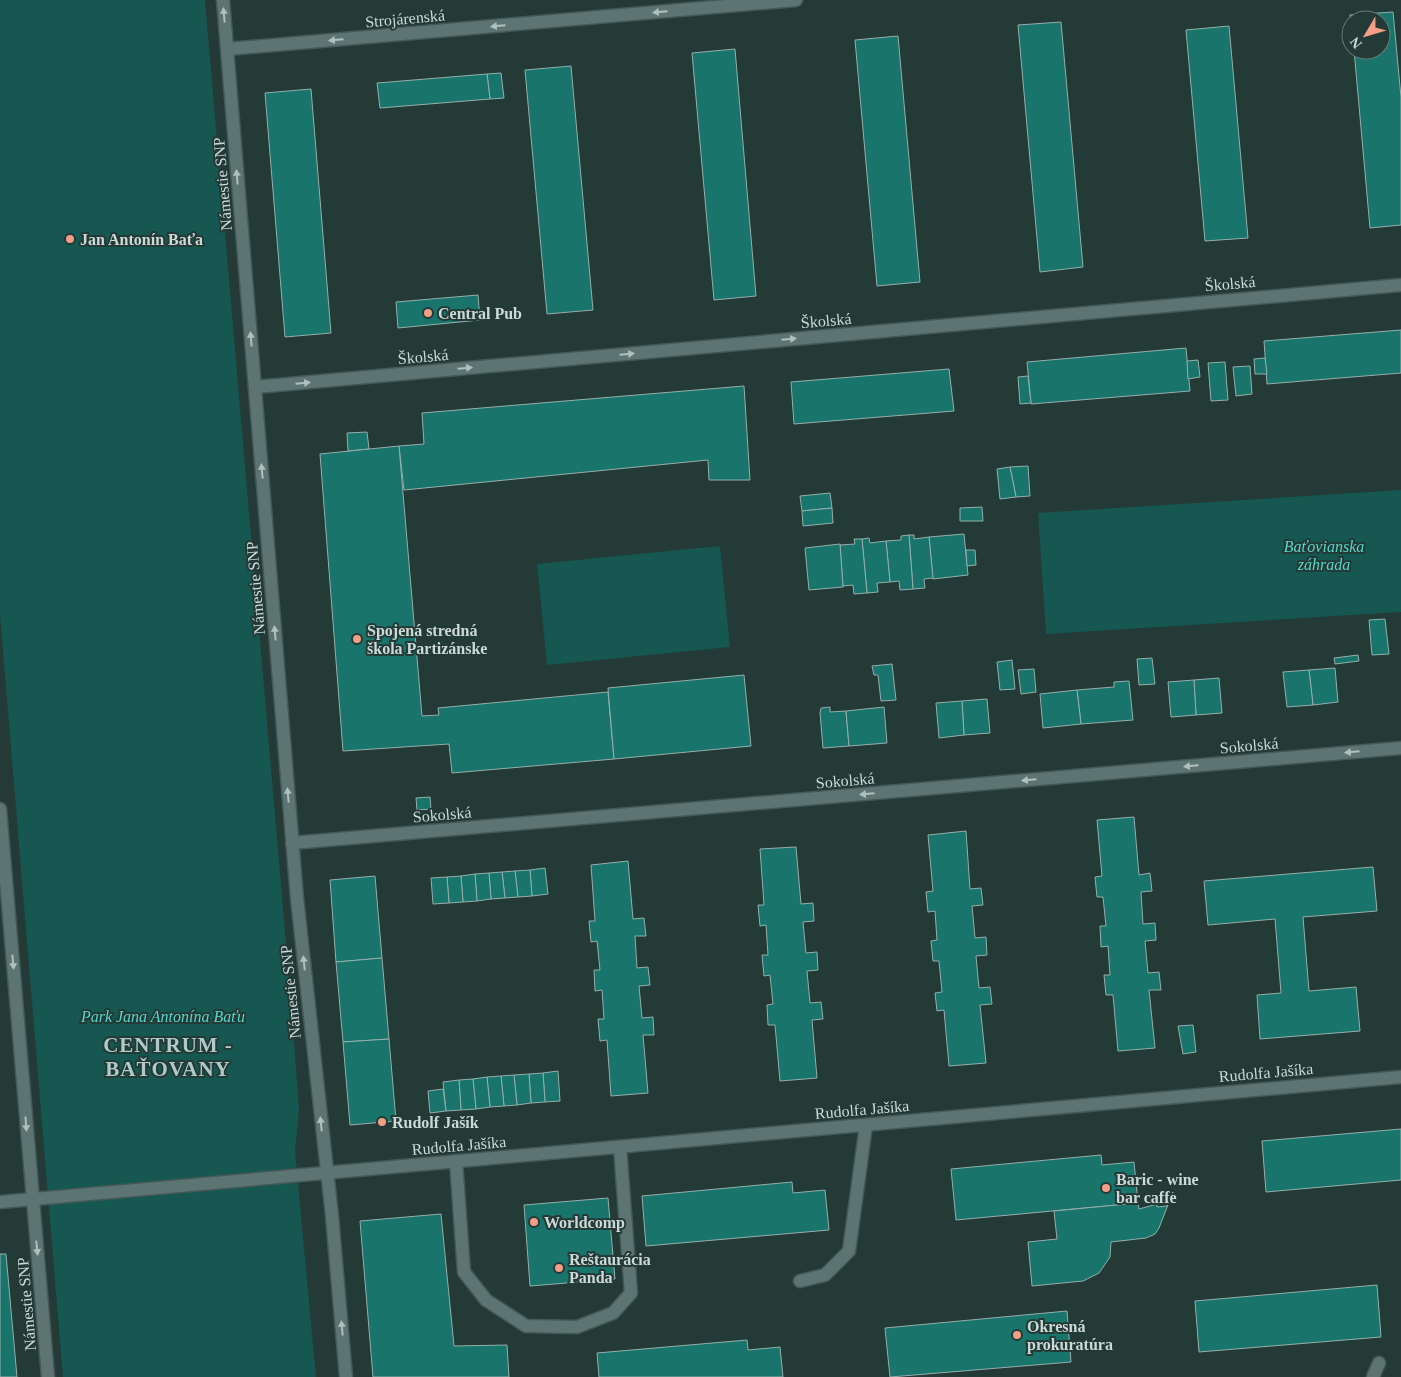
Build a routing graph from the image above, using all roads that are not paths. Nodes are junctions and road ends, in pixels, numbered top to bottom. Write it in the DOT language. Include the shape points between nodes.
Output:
graph roads {
  1 [pos="223,0"];
  2 [pos="796,0"];
  3 [pos="686,5"];
  4 [pos="227,49"];
  5 [pos="1401,284"];
  6 [pos="255,387"];
  7 [pos="1401,748"];
  8 [pos="0,809"];
  9 [pos="292,843"];
  10 [pos="5,930"];
  11 [pos="1401,1077"];
  12 [pos="866,1125"];
  13 [pos="620,1147"];
  14 [pos="456,1162"];
  15 [pos="326,1173"];
  16 [pos="31,1200"];
  17 [pos="0,1202"];
  18 [pos="800,1281"];
  19 [pos="1379,1363"];
  20 [pos="48,1377"];
  21 [pos="346,1377"];
  22 [pos="1373,1377"];
  4 -- 1 [label="street, Námestie SNP, one-way"];
  2 -- 3 [label="street, Strojárenská"];
  3 -- 4 [label="street, Strojárenská, one-way"];
  6 -- 4 [label="street, Námestie SNP, one-way"];
  6 -- 5 [label="street, Školská, one-way"];
  9 -- 6 [label="street, Námestie SNP, one-way"];
  7 -- 9 [label="street, Sokolská, one-way"];
  8 -- 10 [label="street, Námestie SNP"];
  15 -- 9 [label="street, Námestie SNP, one-way"];
  10 -- 16 [label="street, Námestie SNP, one-way"];
  11 -- 12 [label="street, Rudolfa Jašíka"];
  12 -- 13 [label="street, Rudolfa Jašíka"];
  12 -- 18 [label="street" via="849,1251 825,1275"];
  13 -- 14 [label="street, Rudolfa Jašíka"];
  13 -- 14 [label="street" via="631,1293 613,1313 577,1327 526,1326 486,1300 464,1272"];
  14 -- 15 [label="street, Rudolfa Jašíka"];
  15 -- 16 [label="street"];
  21 -- 15 [label="street, Námestie SNP, one-way"];
  16 -- 17 [label="street"];
  16 -- 20 [label="street, Námestie SNP, one-way"];
  19 -- 22 [label="street"];
}
